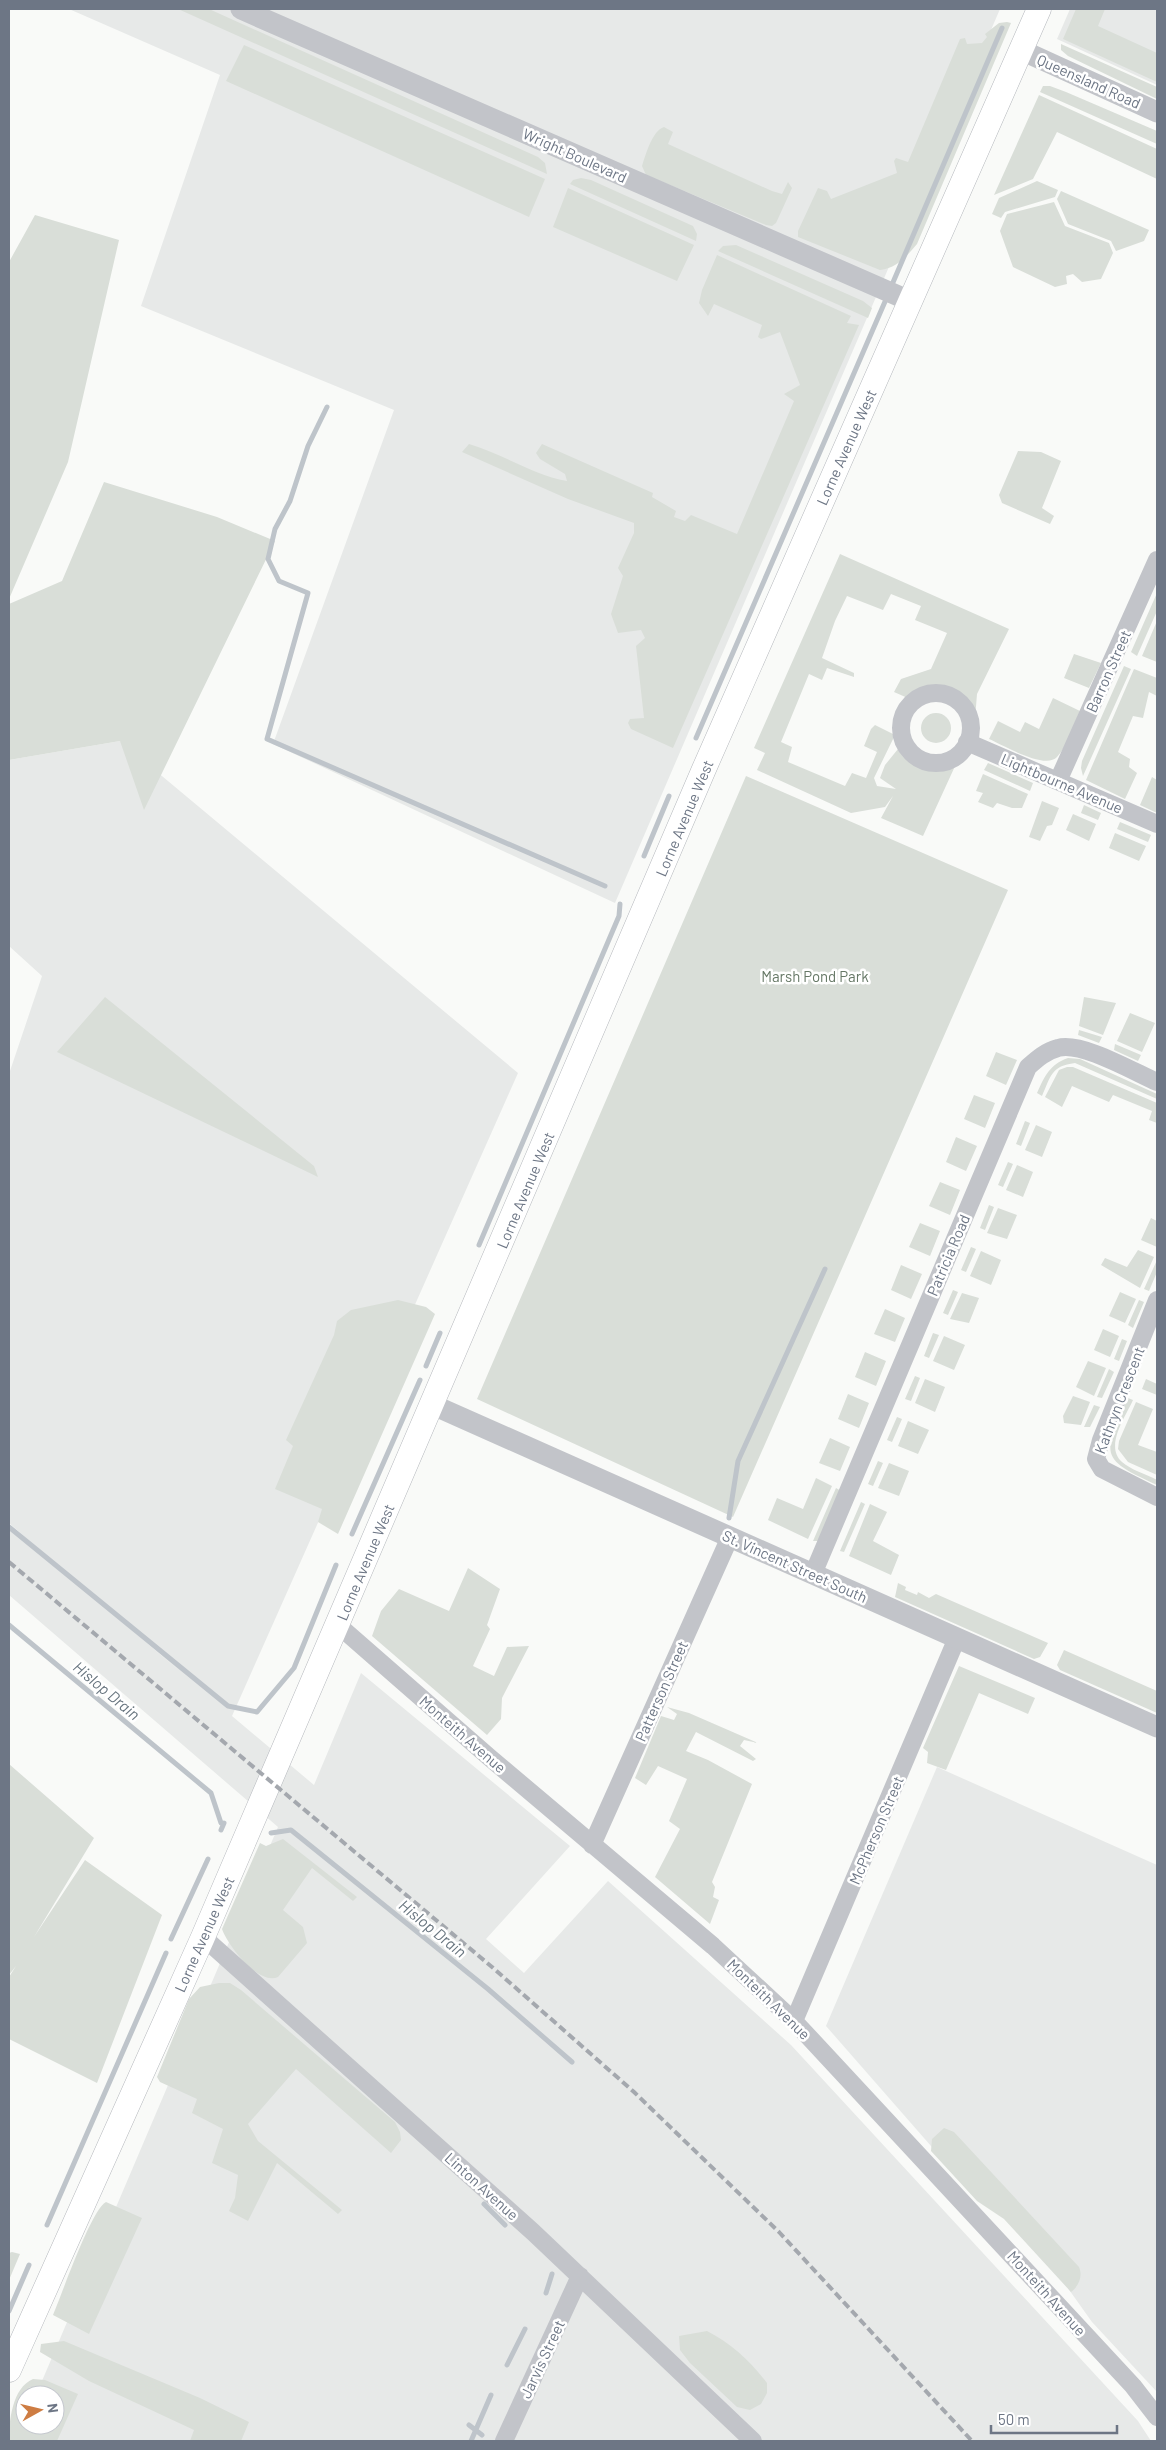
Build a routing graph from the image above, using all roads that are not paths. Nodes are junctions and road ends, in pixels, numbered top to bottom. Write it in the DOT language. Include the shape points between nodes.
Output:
graph roads {
  1 [pos="241,9"];
  2 [pos="1039,9"];
  3 [pos="1021,50"];
  4 [pos="1157,112"];
  5 [pos="910,301"];
  6 [pos="1157,563"];
  7 [pos="967,742"];
  8 [pos="1058,781"];
  9 [pos="1157,824"];
  10 [pos="1157,1082"];
  11 [pos="1157,1300"];
  12 [pos="433,1405"];
  13 [pos="1157,1497"];
  14 [pos="730,1537"];
  15 [pos="812,1574"];
  16 [pos="338,1625"];
  17 [pos="957,1638"];
  18 [pos="1157,1727"];
  19 [pos="592,1844"];
  20 [pos="203,1937"];
  21 [pos="794,2021"];
  22 [pos="580,2276"];
  23 [pos="9,2370"];
  24 [pos="1157,2417"];
  25 [pos="504,2441"];
  26 [pos="753,2441"];
  1 -- 5 [label="street, Wright Boulevard"];
  2 -- 3 [label="main road, Lorne Avenue West"];
  3 -- 4 [label="street, Queensland Road"];
  3 -- 5 [label="main road, Lorne Avenue West"];
  5 -- 12 [label="main road, Lorne Avenue West" via="708,760"];
  6 -- 8 [label="street, Barron Street"];
  7 -- 8 [label="street, Lightbourne Avenue"];
  8 -- 9 [label="street, Lightbourne Avenue"];
  10 -- 15 [label="street, Patricia Road" via="1082,1049 1059,1047 1028,1067"];
  11 -- 13 [label="street, Kathryn Crescent" via="1096,1459 1102,1469"];
  12 -- 14 [label="street, St. Vincent Street South"];
  12 -- 16 [label="main road, Lorne Avenue West"];
  14 -- 15 [label="street, St. Vincent Street South"];
  14 -- 19 [label="street, Patterson Street"];
  15 -- 17 [label="street, St. Vincent Street South"];
  16 -- 19 [label="street, Monteith Avenue"];
  16 -- 20 [label="main road, Lorne Avenue West"];
  17 -- 18 [label="street, St. Vincent Street South"];
  17 -- 21 [label="street, McPherson Street"];
  19 -- 21 [label="street, Monteith Avenue" via="713,1946"];
  20 -- 22 [label="street, Linton Avenue"];
  20 -- 23 [label="main road, Lorne Avenue West"];
  21 -- 24 [label="street, Monteith Avenue" via="1133,2386"];
  22 -- 25 [label="street, Jarvis Street"];
  22 -- 26 [label="street, Linton Avenue"];
}
